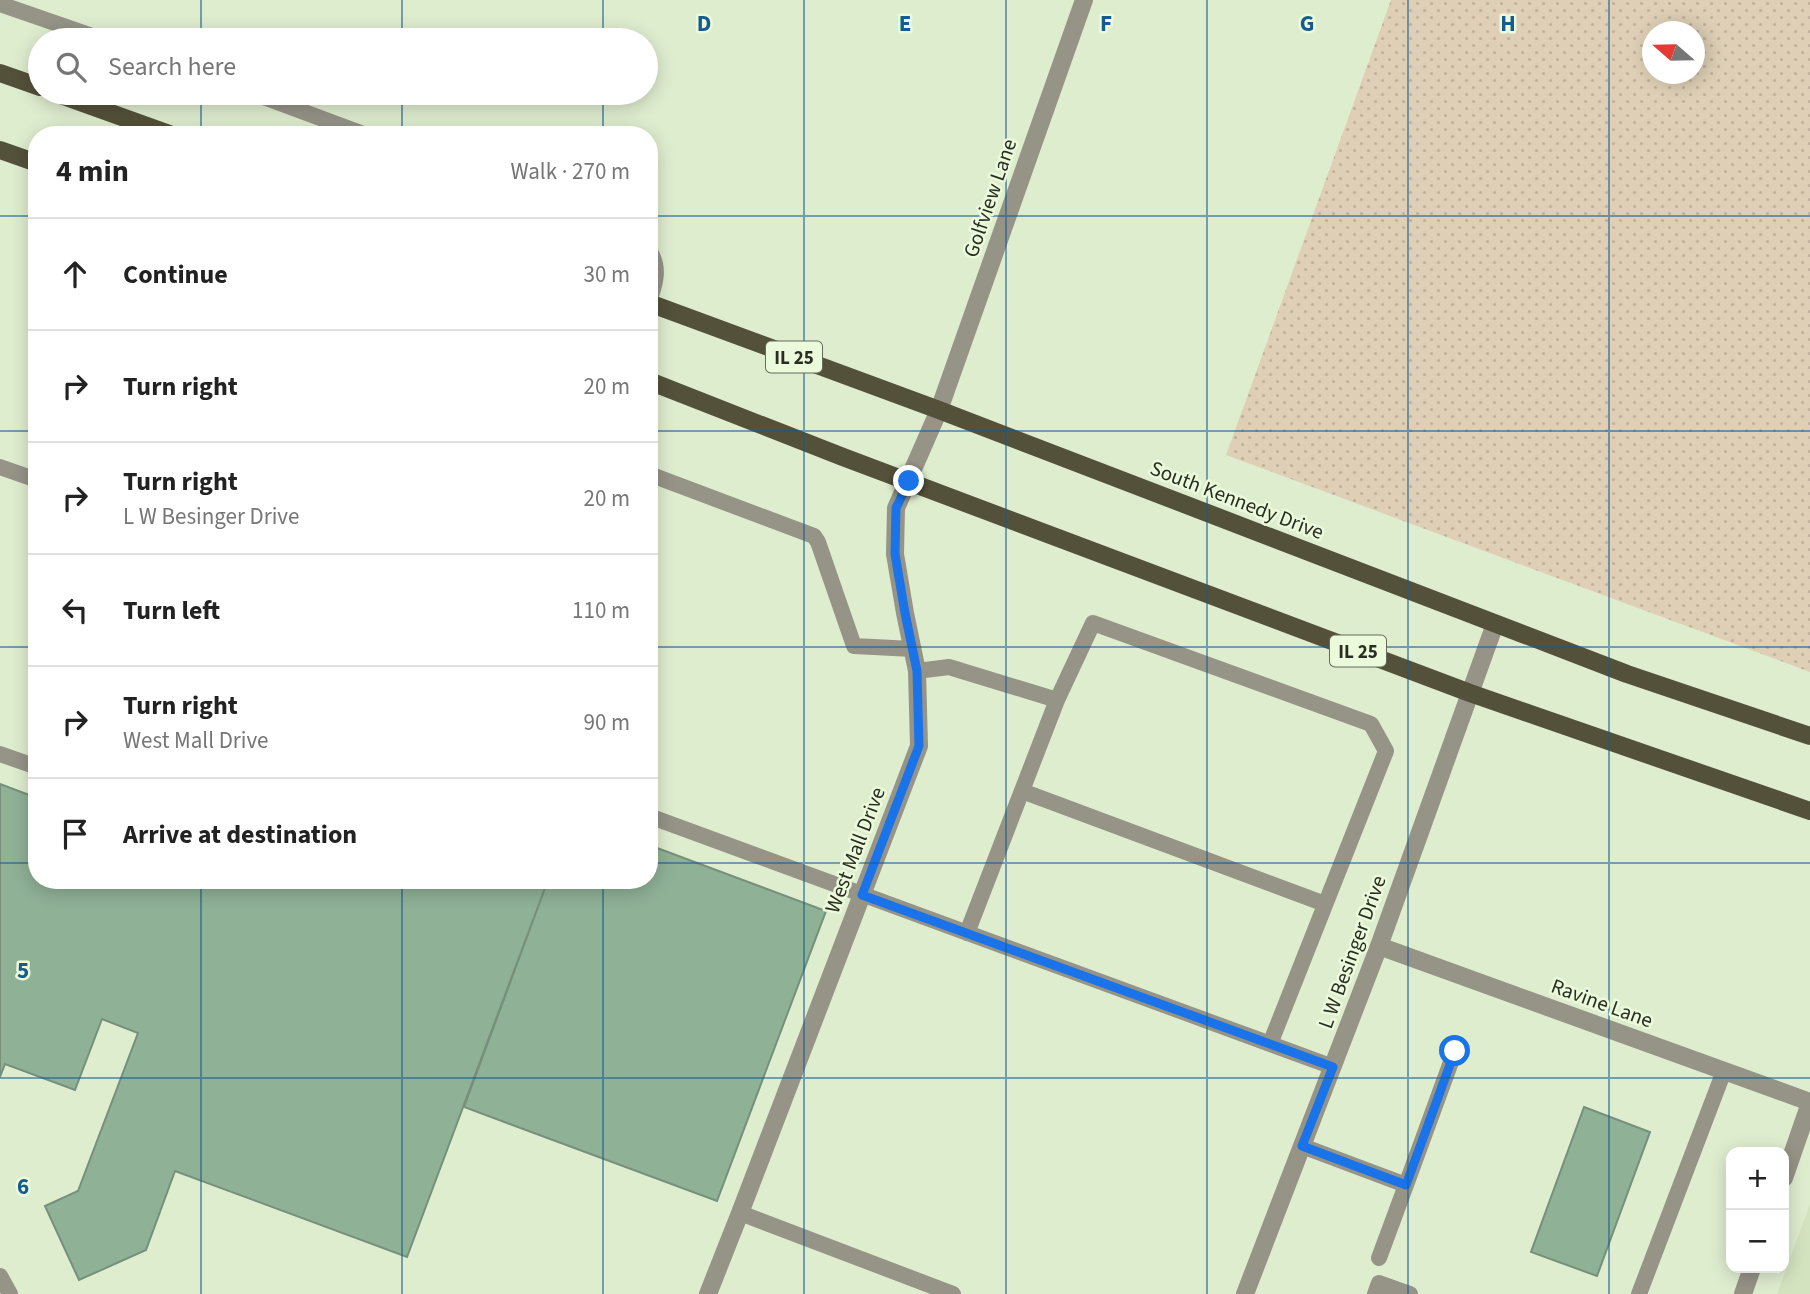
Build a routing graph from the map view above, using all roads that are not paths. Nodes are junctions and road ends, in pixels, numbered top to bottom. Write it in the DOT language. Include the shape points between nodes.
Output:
graph roads {
  1 [pos="1084,0"];
  2 [pos="0,4"];
  3 [pos="69,28"];
  4 [pos="0,73"];
  5 [pos="28,83"];
  6 [pos="89,105"];
  7 [pos="285,105"];
  8 [pos="148,126"];
  9 [pos="342,126"];
  10 [pos="0,150"];
  11 [pos="28,160"];
  12 [pos="658,306"];
  13 [pos="658,384"];
  14 [pos="939,410"];
  15 [pos="0,467"];
  16 [pos="28,477"];
  17 [pos="658,477"];
  18 [pos="909,481"];
  19 [pos="1495,624"];
  20 [pos="913,649"];
  21 [pos="917,671"];
  22 [pos="1470,693"];
  23 [pos="1057,699"];
  24 [pos="1810,736"];
  25 [pos="0,754"];
  26 [pos="28,764"];
  27 [pos="1022,790"];
  28 [pos="1810,811"];
  29 [pos="658,819"];
  30 [pos="862,895"];
  31 [pos="1325,904"];
  32 [pos="967,933"];
  33 [pos="1379,946"];
  34 [pos="1270,1044"];
  35 [pos="1455,1051"];
  36 [pos="1333,1067"];
  37 [pos="1724,1071"];
  38 [pos="1810,1103"];
  39 [pos="1302,1146"];
  40 [pos="1789,1164"];
  41 [pos="1406,1185"];
  42 [pos="740,1213"];
  43 [pos="1379,1258"];
  44 [pos="1750,1273"];
  45 [pos="0,1276"];
  46 [pos="10,1294"];
  47 [pos="708,1294"];
  48 [pos="953,1294"];
  49 [pos="1245,1294"];
  50 [pos="1375,1294"];
  51 [pos="1410,1294"];
  52 [pos="1639,1294"];
  53 [pos="1743,1294"];
  1 -- 14 [label="street, Golfview Lane"];
  2 -- 3 [label="lane"];
  4 -- 5 [label="main road"];
  6 -- 8 [label="main road"];
  7 -- 9 [label="lane"];
  10 -- 11 [label="main road"];
  12 -- 14 [label="main road, South Kennedy Drive / IL 25"];
  13 -- 18 [label="main road, IL 25"];
  14 -- 18 [label="street, West Mall Drive"];
  14 -- 19 [label="main road, South Kennedy Drive / IL 25"];
  15 -- 16 [label="lane"];
  17 -- 20 [label="lane" via="814,536 854,646"];
  18 -- 20 [label="street, West Mall Drive" via="896,508 895,554"];
  18 -- 22 [label="main road, IL 25"];
  19 -- 22 [label="street, L W Besinger Drive"];
  19 -- 24 [label="main road, South Kennedy Drive / IL 25"];
  20 -- 21 [label="street, West Mall Drive"];
  21 -- 23 [label="lane" via="949,667"];
  21 -- 30 [label="street, West Mall Drive" via="919,746"];
  22 -- 28 [label="main road, IL 25"];
  22 -- 33 [label="street, L W Besinger Drive"];
  23 -- 27 [label="lane"];
  23 -- 31 [label="lane" via="1093,623 1371,724 1386,751"];
  25 -- 26 [label="lane"];
  27 -- 31 [label="lane"];
  27 -- 32 [label="lane"];
  29 -- 30 [label="lane"];
  30 -- 32 [label="lane"];
  30 -- 42 [label="street, West Mall Drive"];
  31 -- 34 [label="lane"];
  32 -- 34 [label="lane"];
  33 -- 36 [label="street, L W Besinger Drive"];
  33 -- 37 [label="street, Ravine Lane"];
  34 -- 36 [label="lane"];
  35 -- 41 [label="lane"];
  36 -- 39 [label="street, L W Besinger Drive"];
  37 -- 38 [label="street, Ravine Lane"];
  37 -- 52 [label="lane"];
  38 -- 40 [label="street"];
  39 -- 41 [label="lane"];
  39 -- 49 [label="street, L W Besinger Drive"];
  41 -- 43 [label="lane"];
  42 -- 47 [label="street, West Mall Drive"];
  42 -- 48 [label="lane"];
  44 -- 53 [label="street"];
  45 -- 46 [label="lane"];
  50 -- 51 [label="lane" via="1379,1283"];
}
